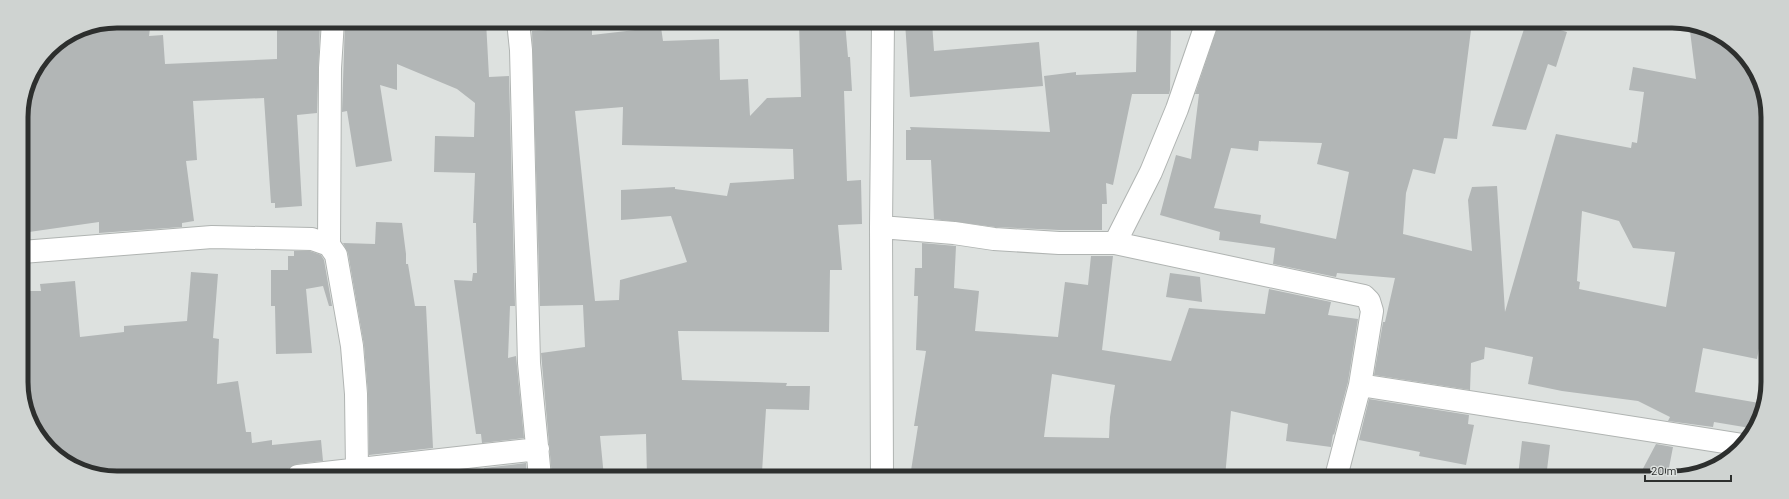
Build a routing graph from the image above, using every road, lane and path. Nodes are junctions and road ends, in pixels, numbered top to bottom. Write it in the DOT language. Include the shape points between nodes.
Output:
graph roads {
  1 [pos="333,28"];
  2 [pos="519,28"];
  3 [pos="883,28"];
  4 [pos="1205,28"];
  5 [pos="881,227"];
  6 [pos="1115,243"];
  7 [pos="329,245"];
  8 [pos="28,252"];
  9 [pos="1360,385"];
  10 [pos="1735,445"];
  11 [pos="538,450"];
  12 [pos="352,471"];
  13 [pos="360,471"];
  14 [pos="540,471"];
  15 [pos="882,471"];
  16 [pos="1338,471"];
  1 -- 7 [label="street"];
  2 -- 11 [label="street" via="529,363"];
  3 -- 5 [label="street"];
  4 -- 6 [label="street" via="1151,172"];
  5 -- 6 [label="street" via="994,240"];
  5 -- 15 [label="street"];
  6 -- 9 [label="street" via="1364,296 1372,311"];
  7 -- 8 [label="street" via="312,239 212,237"];
  7 -- 12 [label="street" via="336,255 352,346 356,394"];
  9 -- 10 [label="street"];
  9 -- 16 [label="street"];
  11 -- 13 [label="street"];
  11 -- 14 [label="street"];
}
